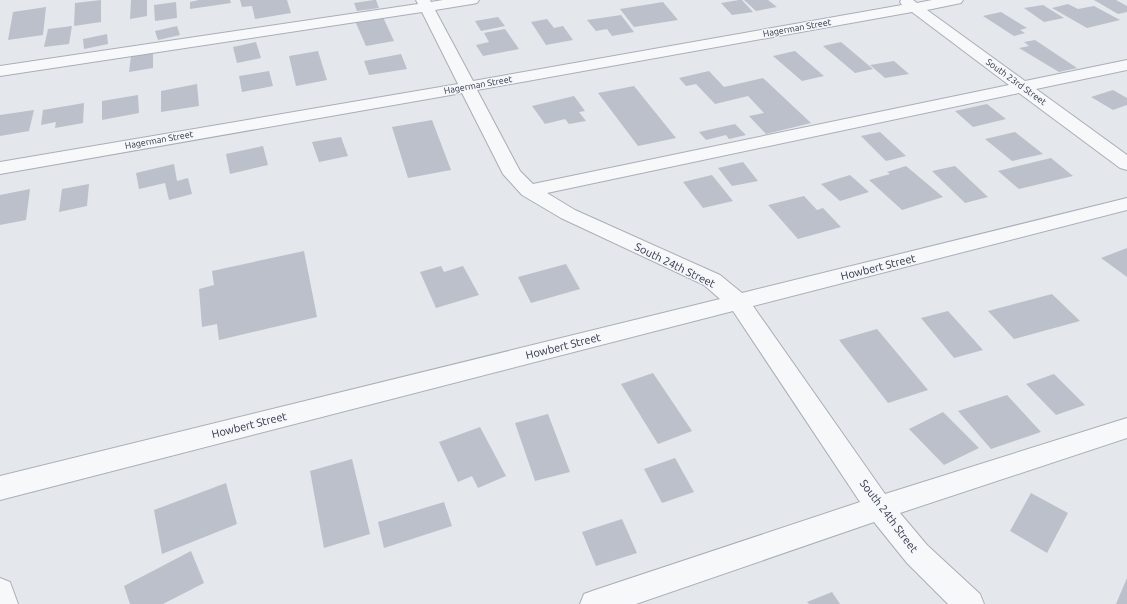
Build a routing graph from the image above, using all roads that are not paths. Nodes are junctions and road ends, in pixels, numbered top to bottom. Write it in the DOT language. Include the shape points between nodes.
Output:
graph roads {
  1 [pos="472,0"];
  2 [pos="956,0"];
  3 [pos="424,4"];
  4 [pos="910,4"];
  5 [pos="1127,65"];
  6 [pos="0,71"];
  7 [pos="466,87"];
  8 [pos="1024,88"];
  9 [pos="1127,164"];
  10 [pos="0,168"];
  11 [pos="529,191"];
  12 [pos="1127,204"];
  13 [pos="738,302"];
  14 [pos="1127,428"];
  15 [pos="0,488"];
  16 [pos="880,508"];
  17 [pos="0,592"];
  18 [pos="3,604"];
  19 [pos="595,604"];
  20 [pos="970,604"];
  1 -- 3 [label="street"];
  2 -- 4 [label="street, Hagerman Street"];
  3 -- 6 [label="street"];
  3 -- 7 [label="street, South 24th Street"];
  4 -- 7 [label="street, Hagerman Street"];
  4 -- 8 [label="street, South 23rd Street"];
  5 -- 8 [label="street"];
  7 -- 10 [label="street, Hagerman Street"];
  7 -- 11 [label="street, South 24th Street" via="512,174"];
  8 -- 9 [label="street, South 23rd Street"];
  8 -- 11 [label="street"];
  11 -- 13 [label="street, South 24th Street" via="568,214 712,280"];
  12 -- 13 [label="street, Howbert Street"];
  13 -- 15 [label="street, Howbert Street"];
  13 -- 16 [label="street, South 24th Street"];
  14 -- 16 [label="street"];
  16 -- 19 [label="street"];
  16 -- 20 [label="street, South 24th Street" via="917,554"];
  17 -- 18 [label="street"];
}
